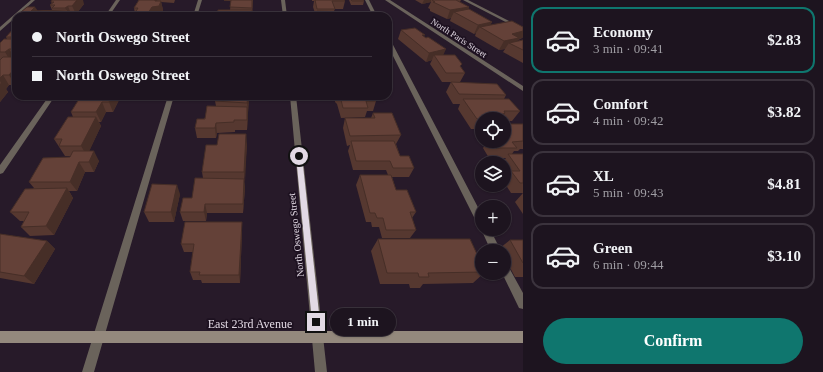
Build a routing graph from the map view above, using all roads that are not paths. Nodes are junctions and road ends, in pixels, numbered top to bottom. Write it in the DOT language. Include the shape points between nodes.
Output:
graph roads {
  1 [pos="33,0"];
  2 [pos="118,0"];
  3 [pos="200,0"];
  4 [pos="283,0"];
  5 [pos="368,0"];
  6 [pos="387,0"];
  7 [pos="465,0"];
  8 [pos="20,12"];
  9 [pos="110,12"];
  10 [pos="197,12"];
  11 [pos="284,12"];
  12 [pos="373,12"];
  13 [pos="12,19"];
  14 [pos="0,30"];
  15 [pos="523,30"];
  16 [pos="392,50"];
  17 [pos="523,89"];
  18 [pos="49,100"];
  19 [pos="170,100"];
  20 [pos="293,100"];
  21 [pos="0,171"];
  22 [pos="475,210"];
  23 [pos="511,280"];
  24 [pos="523,304"];
  25 [pos="0,337"];
  26 [pos="98,337"];
  27 [pos="318,337"];
  28 [pos="523,337"];
  29 [pos="88,372"];
  30 [pos="321,372"];
  1 -- 8 [label="street"];
  2 -- 9 [label="street"];
  3 -- 10 [label="street"];
  4 -- 11 [label="street"];
  5 -- 12 [label="street"];
  6 -- 17 [label="street, North Paris Street"];
  7 -- 15 [label="street"];
  13 -- 14 [label="street"];
  16 -- 22 [label="street"];
  18 -- 21 [label="street"];
  19 -- 26 [label="street"];
  20 -- 27 [label="street, North Oswego Street"];
  23 -- 24 [label="street"];
  25 -- 26 [label="street, East 23rd Avenue"];
  26 -- 27 [label="street, East 23rd Avenue"];
  26 -- 29 [label="street"];
  27 -- 28 [label="street, East 23rd Avenue"];
  27 -- 30 [label="street, North Oswego Street"];
}
